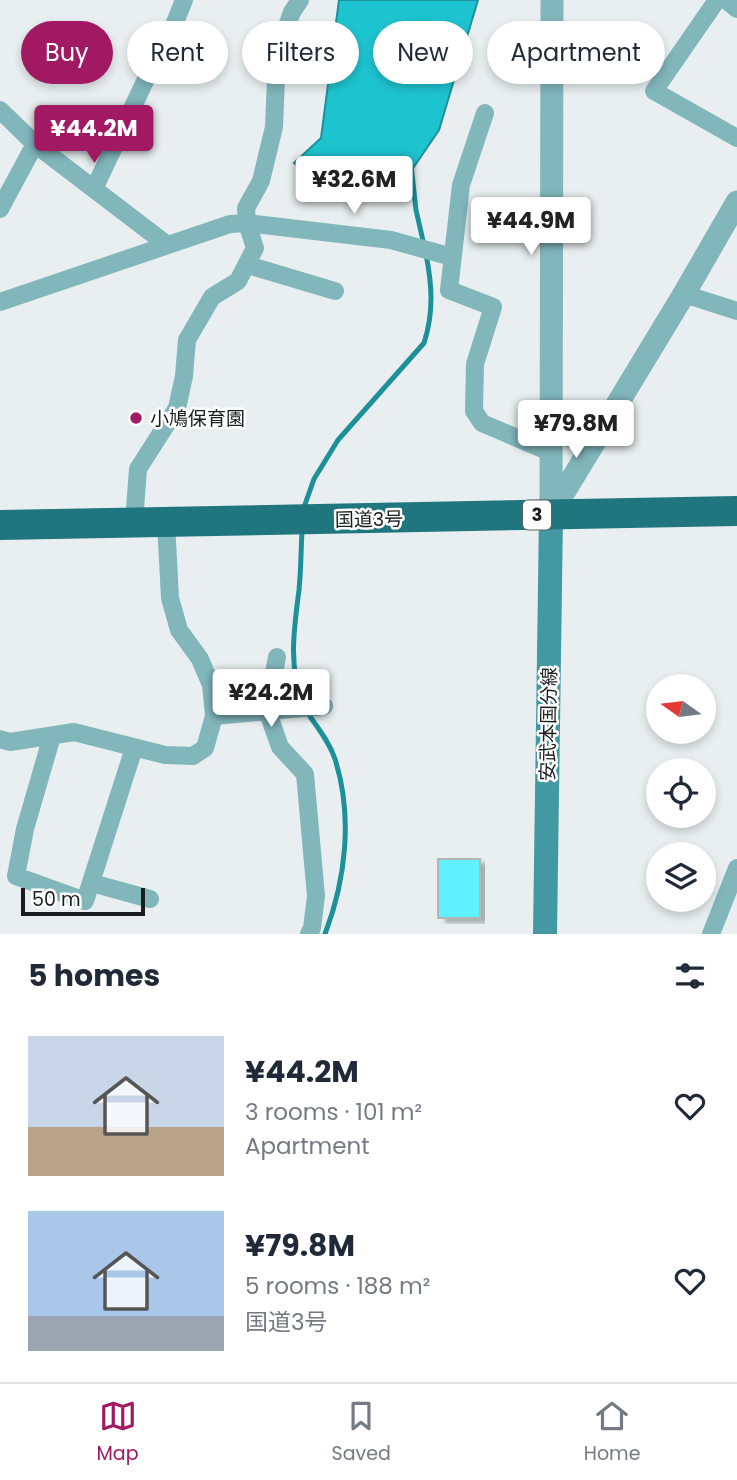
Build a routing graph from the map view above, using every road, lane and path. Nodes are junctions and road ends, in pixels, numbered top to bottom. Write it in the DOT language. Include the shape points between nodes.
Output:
graph roads {
  1 [pos="184,0"];
  2 [pos="300,0"];
  3 [pos="552,0"];
  4 [pos="717,0"];
  5 [pos="726,0"];
  6 [pos="737,9"];
  7 [pos="0,110"];
  8 [pos="485,113"];
  9 [pos="737,138"];
  10 [pos="35,144"];
  11 [pos="94,189"];
  12 [pos="737,202"];
  13 [pos="0,209"];
  14 [pos="247,223"];
  15 [pos="166,244"];
  16 [pos="452,257"];
  17 [pos="248,265"];
  18 [pos="335,291"];
  19 [pos="684,294"];
  20 [pos="0,302"];
  21 [pos="737,312"];
  22 [pos="602,431"];
  23 [pos="552,442"];
  24 [pos="737,511"];
  25 [pos="551,515"];
  26 [pos="134,522"];
  27 [pos="166,522"];
  28 [pos="0,525"];
  29 [pos="277,657"];
  30 [pos="324,705"];
  31 [pos="267,710"];
  32 [pos="214,716"];
  33 [pos="52,736"];
  34 [pos="0,739"];
  35 [pos="134,748"];
  36 [pos="737,868"];
  37 [pos="92,883"];
  38 [pos="150,900"];
  39 [pos="309,934"];
  40 [pos="545,934"];
  41 [pos="711,934"];
  1 -- 11 [label="street"];
  2 -- 14 [label="street" via="276,54 274,127 261,181 246,208"];
  3 -- 23 [label="street"];
  4 -- 9 [label="street" via="654,91"];
  5 -- 6 [label="street"];
  7 -- 10 [label="street"];
  8 -- 16 [label="street" via="461,185"];
  10 -- 11 [label="street"];
  10 -- 13 [label="street"];
  11 -- 15 [label="street"];
  12 -- 19 [label="street"];
  14 -- 15 [label="street"];
  14 -- 16 [label="street" via="391,240"];
  14 -- 17 [label="street" via="255,248"];
  15 -- 20 [label="street"];
  16 -- 23 [label="street" via="449,290 493,307 475,363 474,411 482,424"];
  17 -- 18 [label="street"];
  17 -- 26 [label="street" via="238,281 212,297 187,340 177,408 138,470"];
  19 -- 21 [label="street"];
  19 -- 22 [label="street"];
  22 -- 23 [label="street"];
  22 -- 25 [label="street"];
  23 -- 25 [label="street"];
  24 -- 25 [label="highway, 国道3号 / 3"];
  25 -- 27 [label="highway, 国道3号 / 3"];
  25 -- 40 [label="main road, 安武本国分線"];
  26 -- 27 [label="highway, 国道3号 / 3"];
  26 -- 28 [label="highway, 国道3号 / 3"];
  27 -- 32 [label="street" via="170,598 179,630 200,659 211,685"];
  29 -- 31 [label="street"];
  30 -- 31 [label="street"];
  31 -- 32 [label="street"];
  31 -- 39 [label="street" via="279,747 304,774 316,895"];
  32 -- 35 [label="street" via="205,748 192,756"];
  33 -- 34 [label="street" via="10,742"];
  33 -- 35 [label="street" via="74,732"];
  33 -- 37 [label="street" via="16,876 85,901"];
  35 -- 37 [label="street"];
  36 -- 41 [label="street"];
  37 -- 38 [label="street"];
}
